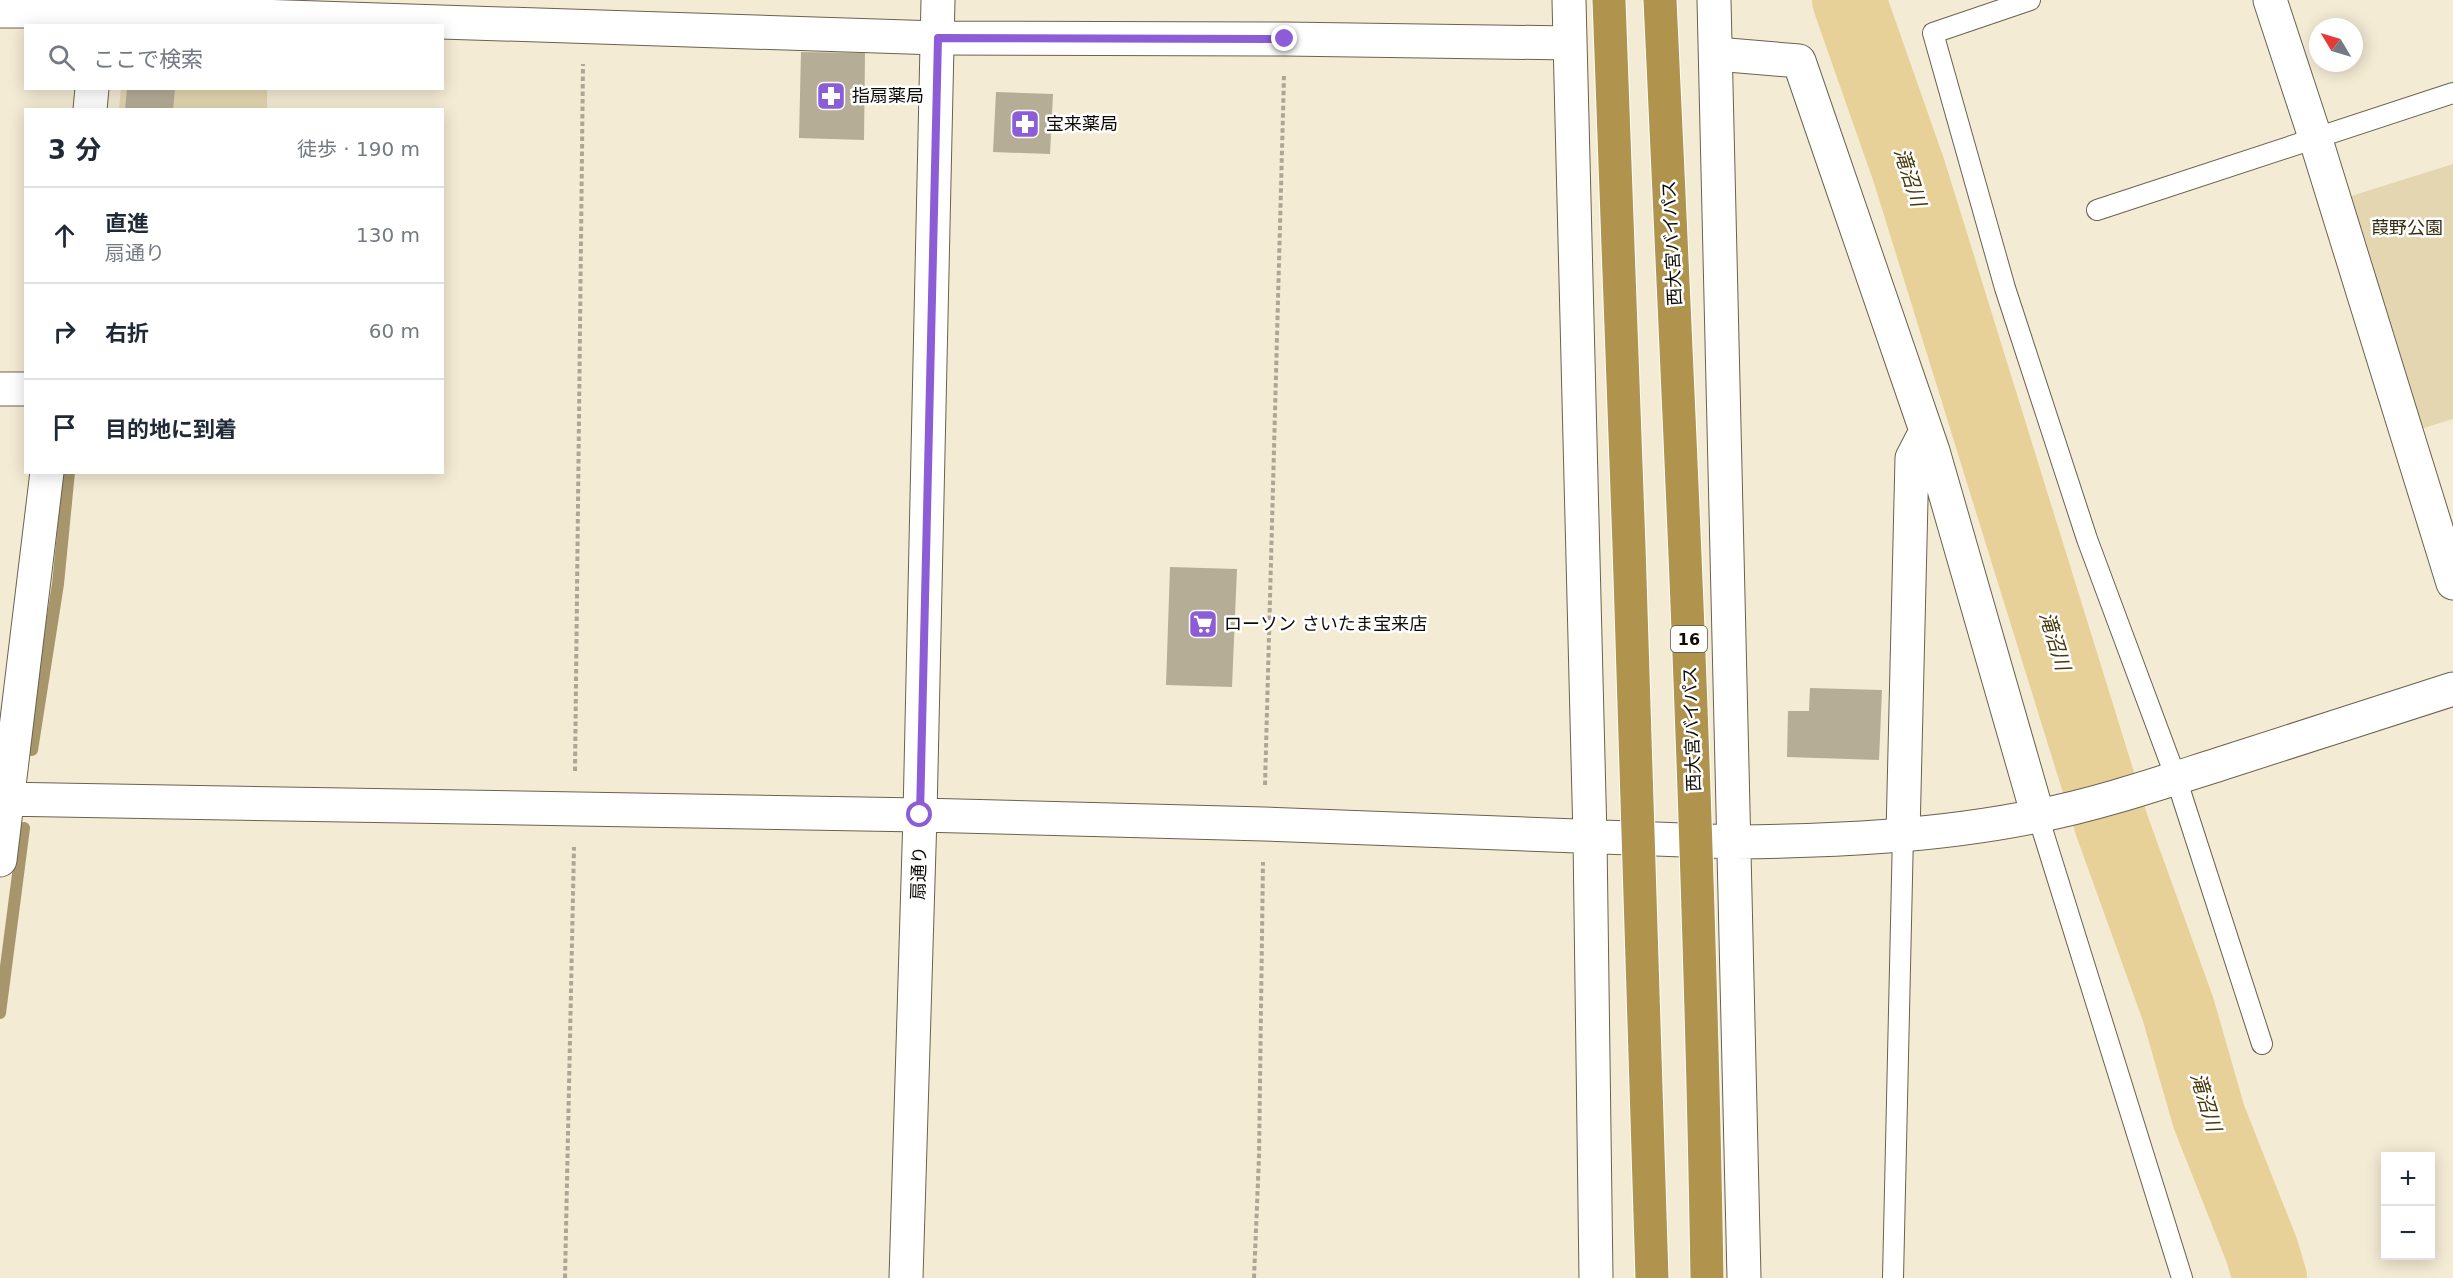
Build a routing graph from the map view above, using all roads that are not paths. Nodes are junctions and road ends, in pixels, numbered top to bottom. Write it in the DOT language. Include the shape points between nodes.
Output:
graph roads {
  1 [pos="938,0"];
  2 [pos="1569,0"];
  3 [pos="1609,0"];
  4 [pos="1660,0"];
  5 [pos="1714,0"];
  6 [pos="2030,0"];
  7 [pos="2270,0"];
  8 [pos="2,7"];
  9 [pos="289,9"];
  10 [pos="101,12"];
  11 [pos="938,38"];
  12 [pos="1569,44"];
  13 [pos="1716,54"];
  14 [pos="93,90"];
  15 [pos="2453,93"];
  16 [pos="90,108"];
  17 [pos="2315,137"];
  18 [pos="2097,210"];
  19 [pos="0,389"];
  20 [pos="24,389"];
  21 [pos="1926,431"];
  22 [pos="47,474"];
  23 [pos="2453,583"];
  24 [pos="2453,689"];
  25 [pos="2163,782"];
  26 [pos="4,799"];
  27 [pos="2052,813"];
  28 [pos="920,815"];
  29 [pos="1903,834"];
  30 [pos="1590,838"];
  31 [pos="1735,842"];
  32 [pos="0,860"];
  33 [pos="2262,1044"];
  34 [pos="906,1278"];
  35 [pos="1596,1278"];
  36 [pos="1652,1278"];
  37 [pos="1707,1278"];
  38 [pos="1744,1278"];
  39 [pos="1893,1278"];
  40 [pos="2182,1278"];
  1 -- 11 [label="street, 扇通り"];
  2 -- 12 [label="street"];
  3 -- 36 [label="highway, bridge"];
  4 -- 37 [label="highway, 西大宮バイパス / 16, bridge" via="1686,541"];
  5 -- 13 [label="street"];
  6 -- 25 [label="lane" via="1932,33 2005,288"];
  7 -- 17 [label="street"];
  8 -- 10 [label="street"];
  9 -- 10 [label="street"];
  9 -- 11 [label="street" via="583,27"];
  11 -- 12 [label="street"];
  11 -- 28 [label="street, 扇通り"];
  12 -- 30 [label="street"];
  13 -- 21 [label="street" via="1799,61"];
  13 -- 31 [label="street"];
  14 -- 16 [label="street"];
  15 -- 17 [label="lane"];
  17 -- 18 [label="lane"];
  17 -- 23 [label="street"];
  19 -- 20 [label="street"];
  21 -- 27 [label="street"];
  21 -- 29 [label="street" via="1912,458"];
  22 -- 26 [label="street"];
  24 -- 25 [label="street"];
  25 -- 27 [label="street"];
  25 -- 33 [label="lane"];
  26 -- 28 [label="street"];
  26 -- 32 [label="street"];
  27 -- 29 [label="street"];
  27 -- 40 [label="lane"];
  28 -- 30 [label="street"];
  28 -- 34 [label="street, 扇通り"];
  29 -- 31 [label="street" via="1812,842"];
  29 -- 39 [label="lane"];
  30 -- 31 [label="street"];
  30 -- 35 [label="street"];
  31 -- 38 [label="street"];
}
